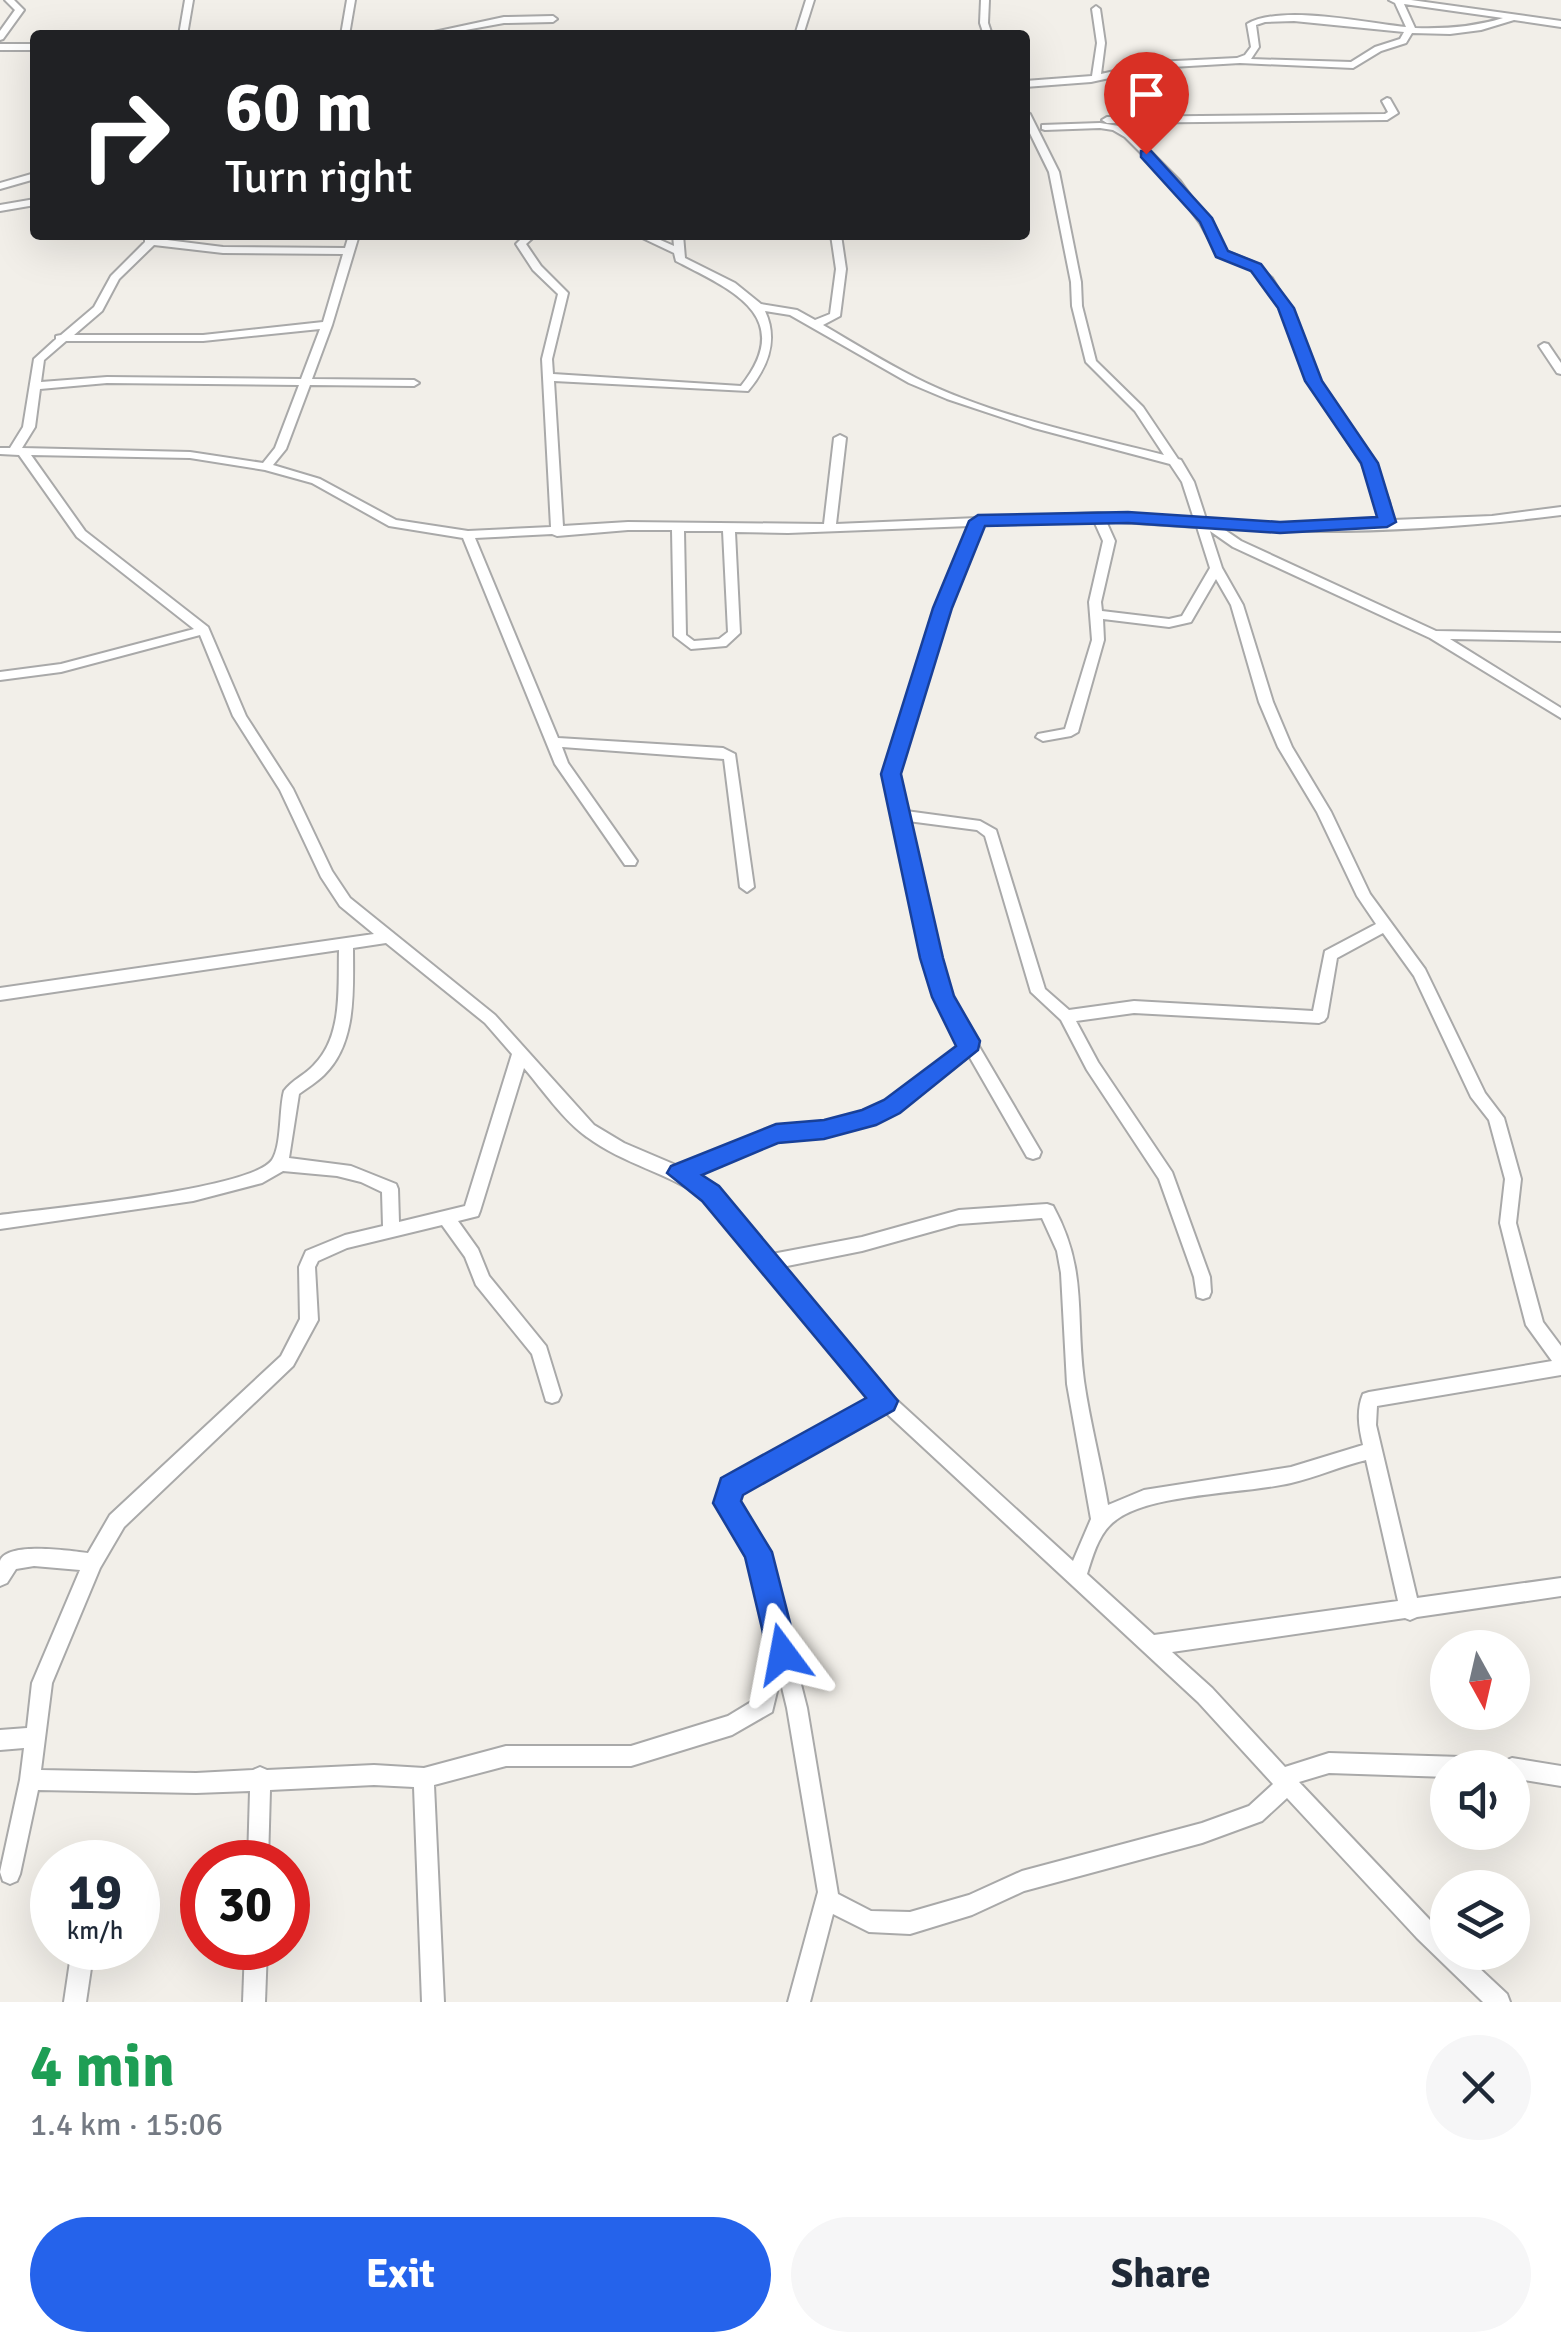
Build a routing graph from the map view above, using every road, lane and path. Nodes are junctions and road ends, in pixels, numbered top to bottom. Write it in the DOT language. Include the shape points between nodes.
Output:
graph roads {
  1 [pos="9,0"];
  2 [pos="189,0"];
  3 [pos="350,0"];
  4 [pos="810,0"];
  5 [pos="985,0"];
  6 [pos="1396,2"];
  7 [pos="1096,8"];
  8 [pos="553,19"];
  9 [pos="1510,19"];
  10 [pos="1561,24"];
  11 [pos="1411,28"];
  12 [pos="183,30"];
  13 [pos="346,30"];
  14 [pos="451,30"];
  15 [pos="801,30"];
  16 [pos="986,30"];
  17 [pos="0,37"];
  18 [pos="0,47"];
  19 [pos="30,47"];
  20 [pos="1238,61"];
  21 [pos="1096,78"];
  22 [pos="1030,84"];
  23 [pos="1387,101"];
  24 [pos="1030,119"];
  25 [pos="1040,129"];
  26 [pos="30,177"];
  27 [pos="0,186"];
  28 [pos="30,203"];
  29 [pos="0,208"];
  30 [pos="151,240"];
  31 [pos="165,240"];
  32 [pos="352,240"];
  33 [pos="526,240"];
  34 [pos="651,240"];
  35 [pos="677,240"];
  36 [pos="837,240"];
  37 [pos="348,250"];
  38 [pos="676,251"];
  39 [pos="758,307"];
  40 [pos="816,324"];
  41 [pos="327,325"];
  42 [pos="60,338"];
  43 [pos="1544,346"];
  44 [pos="1561,371"];
  45 [pos="547,377"];
  46 [pos="303,383"];
  47 [pos="414,383"];
  48 [pos="34,386"];
  49 [pos="840,438"];
  50 [pos="12,451"];
  51 [pos="1177,462"];
  52 [pos="266,467"];
  53 [pos="1561,512"];
  54 [pos="1098,517"];
  55 [pos="978,521"];
  56 [pos="1204,521"];
  57 [pos="1387,522"];
  58 [pos="678,528"];
  59 [pos="830,528"];
  60 [pos="729,529"];
  61 [pos="557,532"];
  62 [pos="468,535"];
  63 [pos="1216,568"];
  64 [pos="1096,614"];
  65 [pos="204,630"];
  66 [pos="1434,635"];
  67 [pos="1561,637"];
  68 [pos="0,676"];
  69 [pos="1561,714"];
  70 [pos="1043,737"];
  71 [pos="557,742"];
  72 [pos="901,815"];
  73 [pos="630,861"];
  74 [pos="747,887"];
  75 [pos="1382,926"];
  76 [pos="389,937"];
  77 [pos="346,943"];
  78 [pos="0,994"];
  79 [pos="1066,1016"];
  80 [pos="968,1041"];
  81 [pos="520,1054"];
  82 [pos="1033,1152"];
  83 [pos="279,1164"];
  84 [pos="680,1173"];
  85 [pos="448,1220"];
  86 [pos="0,1222"];
  87 [pos="391,1232"];
  88 [pos="770,1262"];
  89 [pos="1203,1292"];
  90 [pos="1561,1364"];
  91 [pos="552,1395"];
  92 [pos="885,1401"];
  93 [pos="1373,1450"];
  94 [pos="1101,1522"];
  95 [pos="93,1562"];
  96 [pos="0,1576"];
  97 [pos="1077,1576"];
  98 [pos="1561,1587"];
  99 [pos="1410,1611"];
  100 [pos="776,1628"];
  101 [pos="1152,1645"];
  102 [pos="36,1737"];
  103 [pos="0,1740"];
  104 [pos="1430,1766"];
  105 [pos="1530,1771"];
  106 [pos="1561,1776"];
  107 [pos="260,1777"];
  108 [pos="424,1778"];
  109 [pos="30,1780"];
  110 [pos="1288,1784"];
  111 [pos="259,1840"];
  112 [pos="10,1874"];
  113 [pos="826,1899"];
  114 [pos="80,1970"];
  115 [pos="255,1970"];
  116 [pos="75,2002"];
  117 [pos="254,2002"];
  118 [pos="433,2002"];
  119 [pos="799,2002"];
  120 [pos="1498,2002"];
  1 -- 17 [label="street" via="20,10"];
  2 -- 12 [label="street"];
  3 -- 13 [label="street"];
  4 -- 15 [label="street"];
  5 -- 16 [label="street"];
  6 -- 9 [label="street"];
  6 -- 11 [label="street"];
  7 -- 21 [label="street"];
  8 -- 14 [label="street"];
  9 -- 10 [label="street"];
  9 -- 11 [label="street" via="1488,28"];
  11 -- 20 [label="street" via="1403,41 1352,65"];
  11 -- 20 [label="street" via="1264,20 1252,24 1255,47"];
  18 -- 19 [label="street"];
  20 -- 21 [label="street" via="1156,65"];
  21 -- 22 [label="street"];
  23 -- 25 [label="street" via="1393,114 1387,117 1147,117 1066,121"];
  24 -- 25 [label="street"];
  25 -- 51 [label="street" via="1091,362 1139,409"];
  25 -- 57 [label="street" via="1124,131 1207,221 1222,254 1256,268 1289,313 1314,381 1370,463"];
  26 -- 27 [label="street"];
  28 -- 29 [label="street"];
  30 -- 42 [label="street" via="98,309"];
  31 -- 37 [label="street" via="223,250"];
  32 -- 37 [label="street"];
  33 -- 45 [label="street" via="522,244 536,268 563,292"];
  34 -- 38 [label="street"];
  35 -- 38 [label="street"];
  36 -- 40 [label="street" via="842,269 835,316"];
  37 -- 41 [label="street"];
  38 -- 39 [label="street"];
  39 -- 40 [label="street" via="794,312"];
  39 -- 45 [label="street" via="768,337 744,388"];
  40 -- 51 [label="street" via="951,397"];
  41 -- 42 [label="street" via="202,338"];
  41 -- 46 [label="street"];
  42 -- 48 [label="street" via="40,359"];
  43 -- 44 [label="street"];
  45 -- 61 [label="street"];
  46 -- 47 [label="street"];
  46 -- 48 [label="street" via="107,380"];
  46 -- 52 [label="street" via="280,449"];
  48 -- 50 [label="street" via="30,427"];
  49 -- 59 [label="street"];
  50 -- 52 [label="street" via="190,455"];
  50 -- 65 [label="street" via="81,534"];
  51 -- 56 [label="street"];
  52 -- 62 [label="street" via="316,481 393,523"];
  53 -- 57 [label="street"];
  54 -- 55 [label="street"];
  54 -- 56 [label="street"];
  54 -- 64 [label="street" via="1109,541"];
  55 -- 59 [label="street"];
  55 -- 72 [label="street" via="892,763"];
  56 -- 57 [label="street" via="1280,528"];
  56 -- 63 [label="street"];
  56 -- 66 [label="street" via="1237,544"];
  58 -- 60 [label="street"];
  58 -- 60 [label="street" via="680,636 691,645 722,643 734,633"];
  58 -- 61 [label="street"];
  59 -- 60 [label="street"];
  61 -- 62 [label="street"];
  62 -- 71 [label="street"];
  63 -- 64 [label="street" via="1187,619"];
  63 -- 75 [label="street" via="1237,605 1285,747"];
  64 -- 70 [label="street" via="1098,640 1071,732"];
  65 -- 68 [label="street" via="61,668"];
  65 -- 76 [label="street" via="240,716 286,789 326,873 345,902"];
  66 -- 67 [label="street"];
  66 -- 69 [label="street"];
  71 -- 73 [label="street" via="570,777"];
  71 -- 74 [label="street" via="730,757"];
  72 -- 79 [label="street" via="991,833 1038,992"];
  72 -- 80 [label="street" via="943,997"];
  75 -- 79 [label="street" via="1330,955 1319,1017 1134,1008"];
  75 -- 90 [label="street" via="1420,973 1506,1141 1513,1179 1508,1224 1535,1325"];
  76 -- 77 [label="street"];
  76 -- 81 [label="street" via="490,1019"];
  77 -- 78 [label="street"];
  77 -- 83 [label="street" via="334,1051 292,1091"];
  79 -- 89 [label="street" via="1166,1177"];
  80 -- 82 [label="street"];
  80 -- 84 [label="street" via="959,1060 892,1107 848,1124 776,1134"];
  81 -- 84 [label="street" via="588,1130"];
  81 -- 85 [label="street" via="472,1211"];
  83 -- 86 [label="street" via="254,1182 209,1192"];
  83 -- 87 [label="street" via="376,1180 390,1189"];
  84 -- 88 [label="street" via="711,1194"];
  85 -- 87 [label="street"];
  85 -- 91 [label="street" via="482,1280 540,1351"];
  87 -- 95 [label="street" via="312,1256 308,1320 287,1361 116,1521"];
  88 -- 92 [label="street"];
  88 -- 94 [label="street" via="960,1217 1047,1210 1060,1228 1072,1282 1076,1388"];
  90 -- 93 [label="street" via="1369,1400"];
  92 -- 97 [label="street"];
  92 -- 100 [label="street" via="731,1488 727,1503 758,1552"];
  93 -- 94 [label="street" via="1292,1474 1139,1503"];
  93 -- 99 [label="street"];
  94 -- 97 [label="street"];
  95 -- 96 [label="street" via="34,1557 11,1561"];
  95 -- 102 [label="street" via="42,1683"];
  97 -- 101 [label="street"];
  98 -- 99 [label="street"];
  99 -- 101 [label="street"];
  100 -- 108 [label="street" via="765,1705 732,1725 631,1756 506,1756"];
  100 -- 113 [label="street" via="816,1809"];
  101 -- 110 [label="street"];
  102 -- 103 [label="street"];
  102 -- 109 [label="street"];
  104 -- 110 [label="street" via="1329,1763 1292,1774"];
  105 -- 106 [label="street"];
  107 -- 108 [label="street"];
  107 -- 109 [label="street" via="196,1783"];
  107 -- 111 [label="street"];
  108 -- 118 [label="street"];
  109 -- 112 [label="street"];
  110 -- 113 [label="street" via="1256,1814 1022,1881 910,1923 868,1921"];
  110 -- 120 [label="street"];
  113 -- 119 [label="street"];
  114 -- 116 [label="street"];
  115 -- 117 [label="street"];
}
